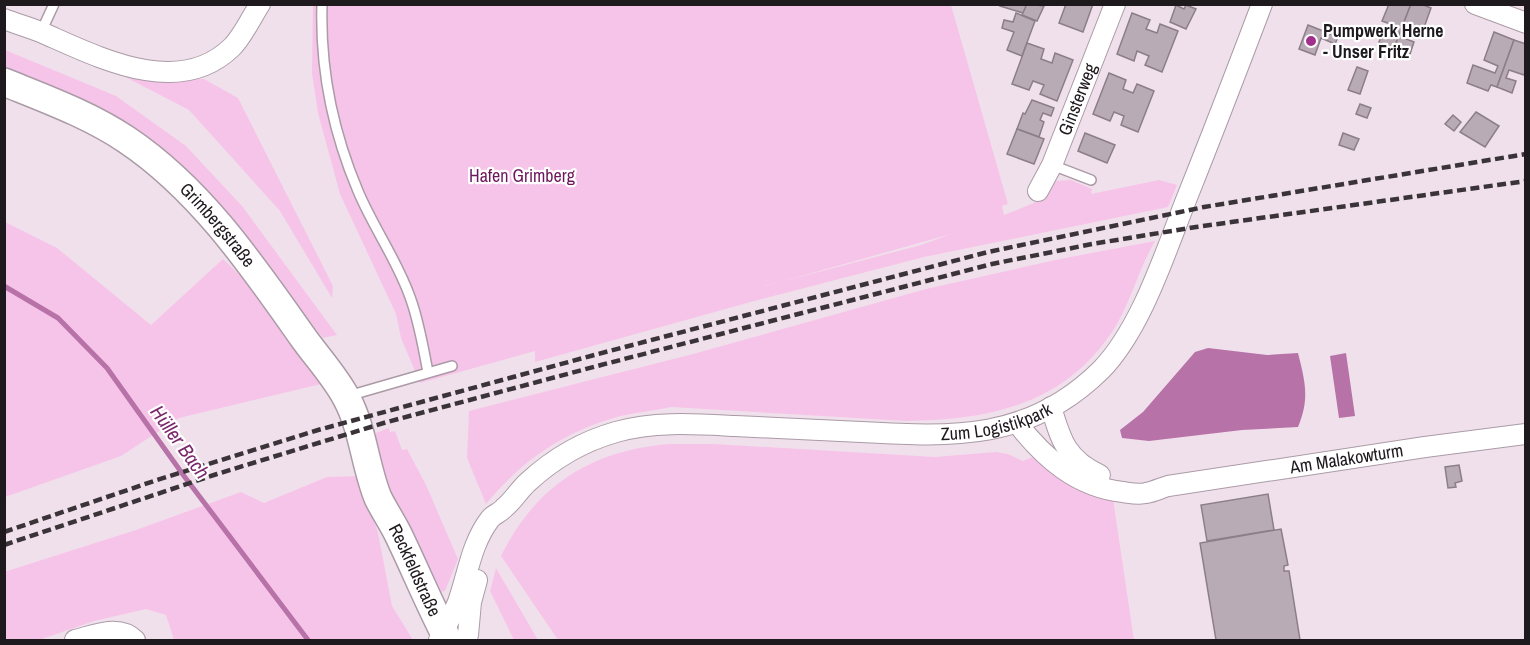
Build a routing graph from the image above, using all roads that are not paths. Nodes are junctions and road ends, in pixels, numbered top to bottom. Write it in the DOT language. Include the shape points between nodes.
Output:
graph roads {
  1 [pos="54,4"];
  2 [pos="260,4"];
  3 [pos="322,4"];
  4 [pos="1115,4"];
  5 [pos="1262,4"];
  6 [pos="1475,4"];
  7 [pos="4,20"];
  8 [pos="1526,23"];
  9 [pos="41,32"];
  10 [pos="4,82"];
  11 [pos="1052,165"];
  12 [pos="1091,180"];
  13 [pos="1038,191"];
  14 [pos="452,366"];
  15 [pos="428,372"];
  16 [pos="346,397"];
  17 [pos="1051,407"];
  18 [pos="1017,423"];
  19 [pos="1526,434"];
  20 [pos="361,440"];
  21 [pos="1168,486"];
  22 [pos="505,508"];
  23 [pos="445,639"];
  24 [pos="75,640"];
  25 [pos="135,640"];
  1 -- 9 [label="lane"];
  2 -- 9 [label="street" via="232,46 202,68 179,72 126,66"];
  3 -- 15 [label="lane" via="322,55 340,142 358,192 409,295"];
  4 -- 11 [label="street, Ginsterweg"];
  5 -- 17 [label="street, Zum Logistikpark" via="1140,312 1102,369"];
  6 -- 8 [label="street"];
  7 -- 9 [label="street"];
  10 -- 16 [label="street, Grimbergstraße" via="127,140 162,168 223,230"];
  11 -- 12 [label="lane"];
  11 -- 13 [label="street, Ginsterweg"];
  14 -- 15 [label="lane"];
  15 -- 16 [label="lane"];
  16 -- 20 [label="street, Grimbergstraße"];
  17 -- 18 [label="street, Zum Logistikpark"];
  17 -- 21 [label="street, Am Malakowturm" via="1071,456 1083,467 1121,482"];
  18 -- 21 [label="street, Am Malakowturm" via="1035,447 1058,467 1083,481 1126,493 1145,494"];
  18 -- 22 [label="street, Zum Logistikpark" via="995,430 930,435 708,424 633,428 596,440 554,461"];
  19 -- 21 [label="street, Am Malakowturm"];
  20 -- 23 [label="street, Reckfeldstraße" via="385,531 409,597"];
  22 -- 23 [label="street, Zum Logistikpark" via="493,516 480,535"];
  22 -- 23 [label="street, Zum Logistikpark" via="479,571 468,635"];
  24 -- 25 [label="street" via="107,631 128,634"];
}
